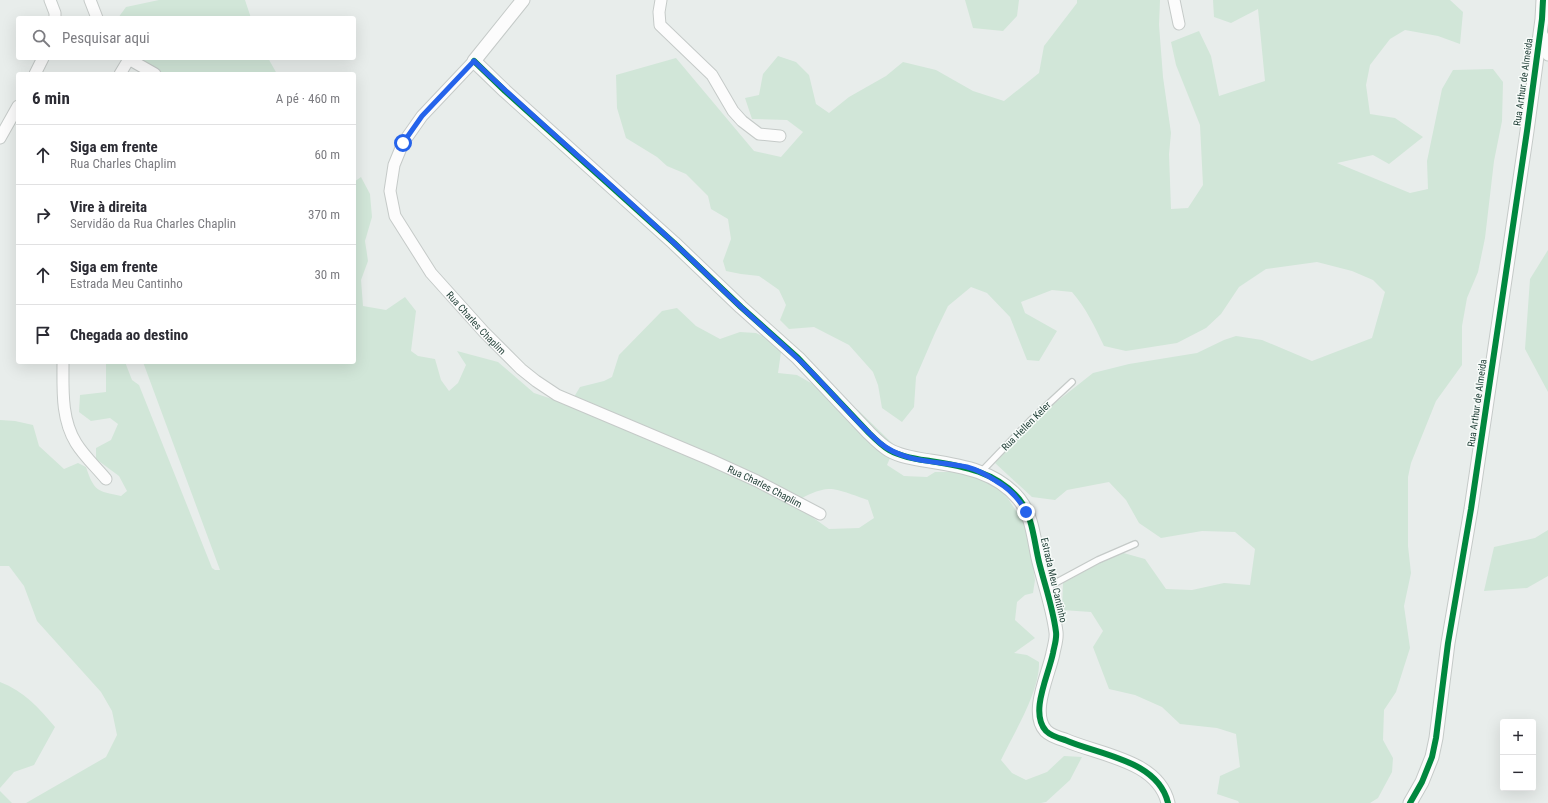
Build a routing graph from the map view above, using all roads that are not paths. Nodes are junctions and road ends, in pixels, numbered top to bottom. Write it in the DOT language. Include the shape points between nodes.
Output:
graph roads {
  1 [pos="50,0"];
  2 [pos="90,0"];
  3 [pos="523,0"];
  4 [pos="661,0"];
  5 [pos="1174,0"];
  6 [pos="1543,0"];
  7 [pos="56,16"];
  8 [pos="96,16"];
  9 [pos="1544,22"];
  10 [pos="1179,24"];
  11 [pos="1548,55"];
  12 [pos="42,60"];
  13 [pos="127,60"];
  14 [pos="130,60"];
  15 [pos="474,61"];
  16 [pos="36,72"];
  17 [pos="121,72"];
  18 [pos="151,72"];
  19 [pos="16,110"];
  20 [pos="780,136"];
  21 [pos="0,138"];
  22 [pos="63,364"];
  23 [pos="1072,382"];
  24 [pos="981,472"];
  25 [pos="106,478"];
  26 [pos="820,514"];
  27 [pos="1135,544"];
  28 [pos="1046,588"];
  29 [pos="1168,803"];
  30 [pos="1410,803"];
  1 -- 7 [label="street"];
  2 -- 8 [label="street"];
  3 -- 15 [label="street, Rua Charles Chaplim"];
  4 -- 20 [label="street" via="660,25 712,75 733,111 759,134"];
  5 -- 10 [label="street"];
  6 -- 9 [label="street, Rua Arthur de Almeida"];
  9 -- 11 [label="street"];
  9 -- 30 [label="street, Rua Arthur de Almeida" via="1472,509 1448,643 1436,738 1432,757"];
  12 -- 16 [label="street"];
  13 -- 17 [label="street"];
  14 -- 18 [label="street"];
  15 -- 24 [label="street, Estrada Meu Cantinho" via="798,358 880,443 902,456 968,467"];
  15 -- 26 [label="street, Rua Charles Chaplim" via="422,116 403,143 394,165 390,191 394,216 431,273 521,369 557,395 711,460"];
  19 -- 21 [label="street"];
  22 -- 25 [label="street" via="63,403 69,430 76,444"];
  23 -- 24 [label="lane, Rua Hellen Keler"];
  24 -- 28 [label="street, Estrada Meu Cantinho" via="1006,487 1021,501 1032,530"];
  27 -- 28 [label="lane" via="1098,560"];
  28 -- 29 [label="street, Estrada Meu Cantinho" via="1056,634 1050,670 1040,703 1039,715 1042,725 1046,732 1053,736 1137,765 1152,776"];
}
